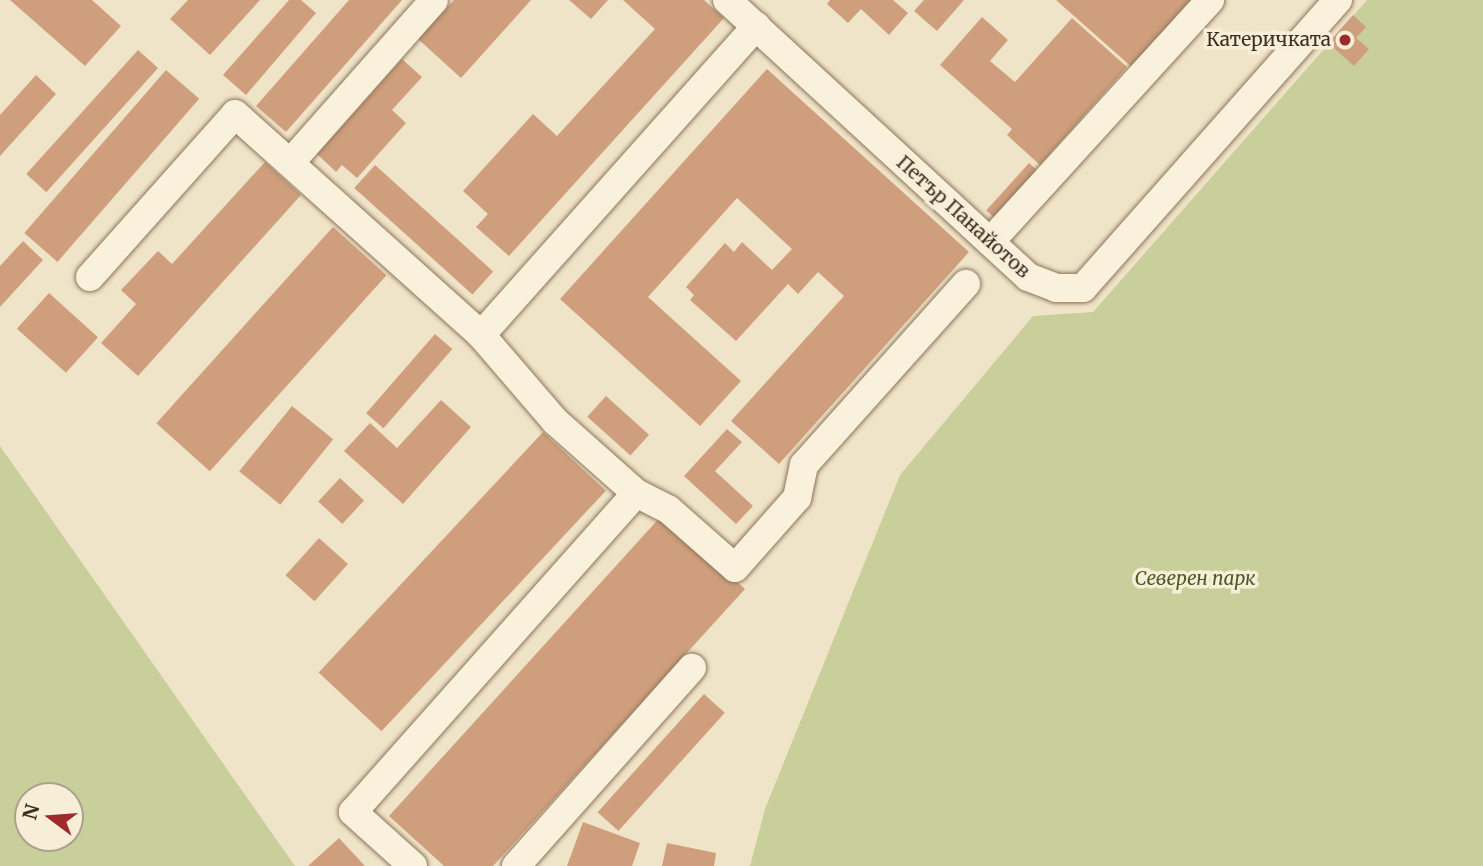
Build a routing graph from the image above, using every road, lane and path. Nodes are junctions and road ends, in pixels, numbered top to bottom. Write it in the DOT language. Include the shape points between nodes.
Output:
graph roads {
  1 [pos="434,0"];
  2 [pos="1210,0"];
  3 [pos="1338,0"];
  4 [pos="731,1"];
  5 [pos="756,26"];
  6 [pos="290,163"];
  7 [pos="990,242"];
  8 [pos="90,277"];
  9 [pos="966,284"];
  10 [pos="481,335"];
  11 [pos="636,493"];
  12 [pos="692,668"];
  13 [pos="413,866"];
  14 [pos="516,866"];
  1 -- 6 [label="street"];
  2 -- 7 [label="street"];
  3 -- 7 [label="street, Петър Панайотов" via="1083,288 1041,285"];
  4 -- 5 [label="street, Петър Панайотов"];
  5 -- 7 [label="street, Петър Панайотов"];
  5 -- 10 [label="street"];
  6 -- 8 [label="street" via="235,114"];
  6 -- 10 [label="street"];
  9 -- 11 [label="street" via="804,465 797,498 735,568 668,509"];
  10 -- 11 [label="street" via="555,421"];
  11 -- 13 [label="street" via="353,812"];
  12 -- 14 [label="street"];
}
